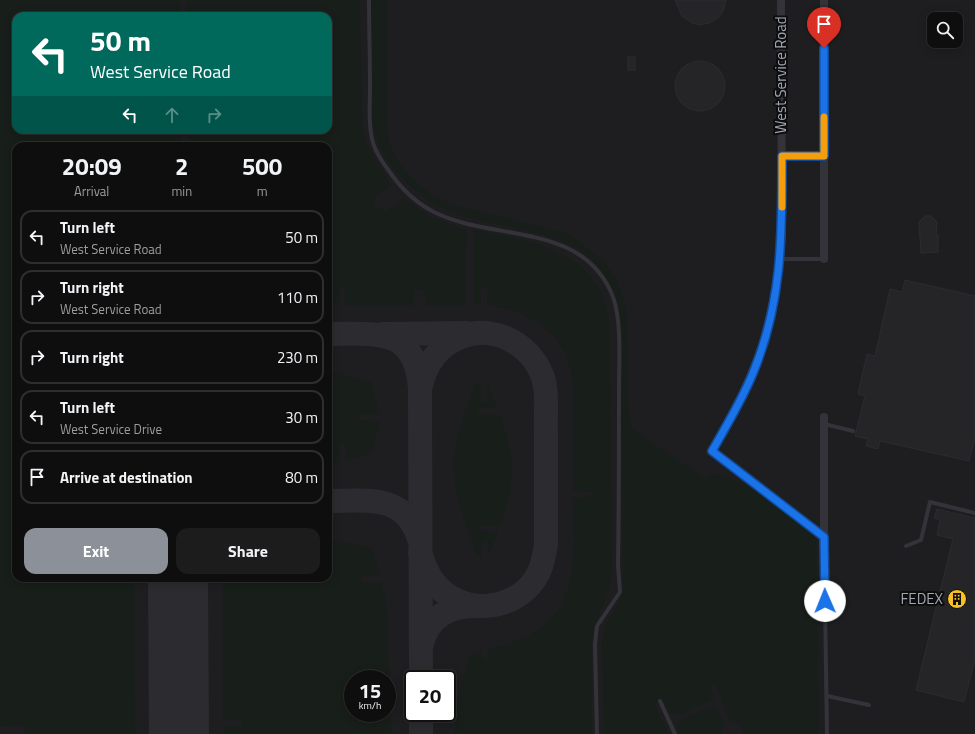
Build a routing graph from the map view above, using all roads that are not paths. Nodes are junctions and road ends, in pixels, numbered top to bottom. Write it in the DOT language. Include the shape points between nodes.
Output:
graph roads {
  1 [pos="369,0"];
  2 [pos="781,0"];
  3 [pos="824,0"];
  4 [pos="782,156"];
  5 [pos="824,156"];
  6 [pos="780,259"];
  7 [pos="824,259"];
  8 [pos="824,420"];
  9 [pos="853,431"];
  10 [pos="975,513"];
  11 [pos="824,537"];
  12 [pos="906,546"];
  13 [pos="827,696"];
  14 [pos="660,701"];
  15 [pos="870,705"];
  16 [pos="597,734"];
  17 [pos="675,734"];
  18 [pos="828,734"];
  1 -- 16 [label="lane" via="370,120 374,144 394,179 411,196 434,212 470,224 560,244 578,253 604,279 613,298 617,318 619,364 620,592 597,626"];
  2 -- 4 [label="street, West Service Road"];
  3 -- 5 [label="street"];
  4 -- 5 [label="lane"];
  4 -- 6 [label="street, West Service Road"];
  5 -- 7 [label="street"];
  6 -- 7 [label="lane"];
  6 -- 11 [label="street, West Service Road" via="772,314 760,353 743,396 712,451"];
  8 -- 9 [label="lane"];
  8 -- 11 [label="street"];
  10 -- 12 [label="lane" via="930,502 921,540"];
  11 -- 13 [label="lane"];
  13 -- 15 [label="lane"];
  13 -- 18 [label="lane"];
  14 -- 17 [label="lane"];
}
